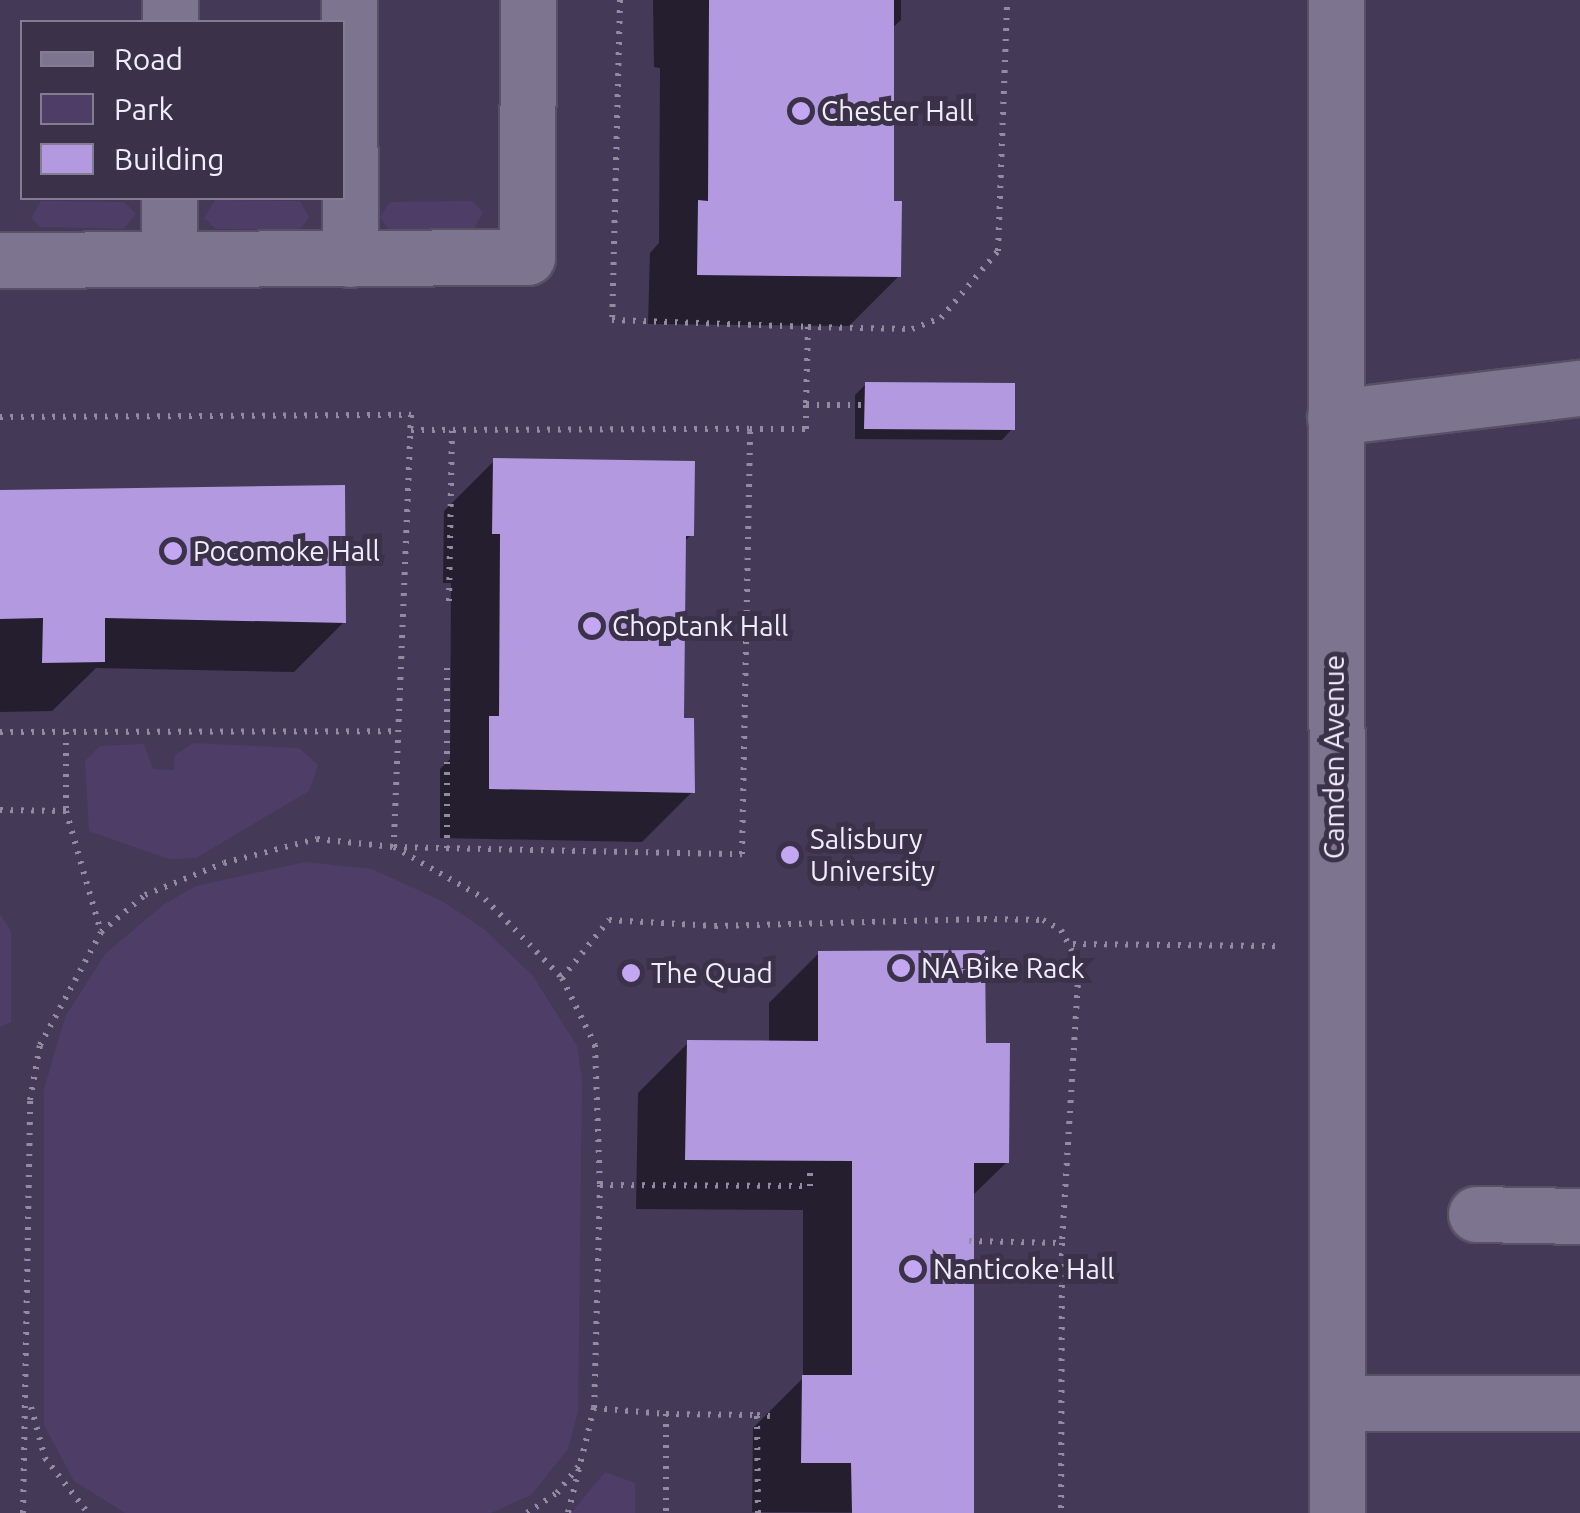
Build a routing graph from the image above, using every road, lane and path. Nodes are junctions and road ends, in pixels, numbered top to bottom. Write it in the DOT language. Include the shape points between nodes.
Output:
graph roads {
  1 [pos="349,0"];
  2 [pos="528,0"];
  3 [pos="620,0"];
  4 [pos="1007,0"];
  5 [pos="1336,0"];
  6 [pos="169,200"];
  7 [pos="168,258"];
  8 [pos="350,258"];
  9 [pos="0,260"];
  10 [pos="808,327"];
  11 [pos="1580,388"];
  12 [pos="865,404"];
  13 [pos="806,405"];
  14 [pos="0,416"];
  15 [pos="1335,417"];
  16 [pos="750,429"];
  17 [pos="411,430"];
  18 [pos="452,430"];
  19 [pos="448,601"];
  20 [pos="447,668"];
  21 [pos="399,731"];
  22 [pos="0,732"];
  23 [pos="66,732"];
  24 [pos="0,810"];
  25 [pos="66,811"];
  26 [pos="394,847"];
  27 [pos="447,848"];
  28 [pos="101,932"];
  29 [pos="1073,944"];
  30 [pos="1293,946"];
  31 [pos="562,978"];
  32 [pos="810,1169"];
  33 [pos="600,1185"];
  34 [pos="1476,1214"];
  35 [pos="1580,1216"];
  36 [pos="970,1241"];
  37 [pos="1062,1243"];
  38 [pos="28,1389"];
  39 [pos="1337,1402"];
  40 [pos="1580,1403"];
  41 [pos="594,1408"];
  42 [pos="666,1414"];
  43 [pos="757,1415"];
  44 [pos="770,1416"];
  45 [pos="584,1458"];
  46 [pos="23,1513"];
  47 [pos="88,1513"];
  48 [pos="527,1513"];
  49 [pos="568,1513"];
  50 [pos="666,1513"];
  51 [pos="758,1513"];
  52 [pos="1061,1513"];
  53 [pos="1337,1513"];
  1 -- 8 [label="street"];
  2 -- 8 [label="street" via="527,258"];
  3 -- 10 [label="path" via="612,320"];
  4 -- 10 [label="path" via="998,251 941,318 912,329"];
  5 -- 15 [label="street, Camden Avenue"];
  6 -- 7 [label="street"];
  7 -- 8 [label="street"];
  7 -- 9 [label="street"];
  10 -- 13 [label="path"];
  11 -- 15 [label="street"];
  12 -- 13 [label="path"];
  13 -- 16 [label="path" via="806,429"];
  14 -- 17 [label="path" via="411,415"];
  15 -- 39 [label="street, Camden Avenue"];
  16 -- 18 [label="path"];
  16 -- 27 [label="path" via="742,854"];
  17 -- 18 [label="path"];
  17 -- 21 [label="path"];
  18 -- 19 [label="path"];
  20 -- 27 [label="path"];
  21 -- 23 [label="path"];
  21 -- 26 [label="path"];
  22 -- 23 [label="path"];
  23 -- 25 [label="path"];
  24 -- 25 [label="path"];
  25 -- 28 [label="path"];
  26 -- 27 [label="path"];
  26 -- 28 [label="path" via="317,839 224,862 145,895"];
  26 -- 31 [label="path" via="485,899"];
  28 -- 38 [label="path" via="40,1045 30,1100"];
  29 -- 30 [label="path"];
  29 -- 31 [label="path" via="1043,920 715,926 609,920"];
  29 -- 37 [label="path" via="1078,964"];
  31 -- 33 [label="path" via="595,1045"];
  32 -- 33 [label="path" via="810,1186"];
  33 -- 41 [label="path"];
  34 -- 35 [label="street"];
  36 -- 37 [label="path"];
  37 -- 52 [label="path"];
  38 -- 46 [label="path"];
  38 -- 47 [label="path" via="45,1458"];
  39 -- 40 [label="street"];
  39 -- 53 [label="street, Camden Avenue"];
  41 -- 42 [label="path"];
  41 -- 45 [label="path"];
  42 -- 43 [label="path"];
  42 -- 50 [label="path"];
  43 -- 44 [label="path"];
  43 -- 51 [label="path"];
  45 -- 48 [label="path" via="557,1493"];
  45 -- 49 [label="path"];
}
